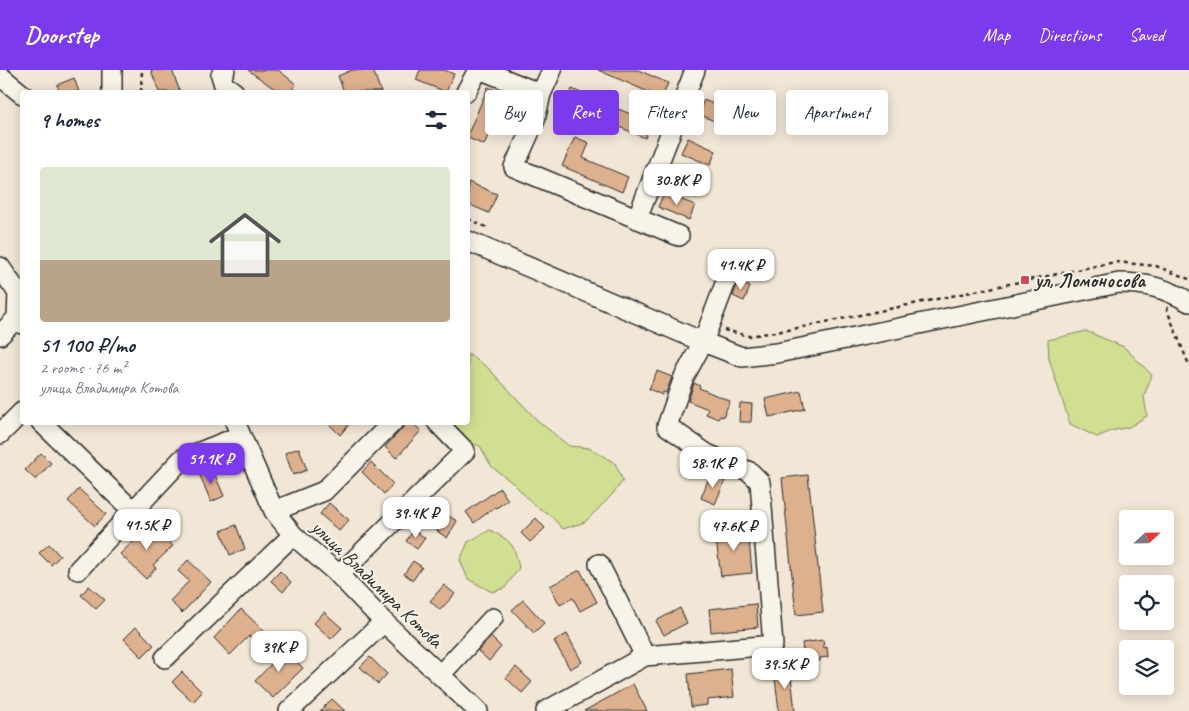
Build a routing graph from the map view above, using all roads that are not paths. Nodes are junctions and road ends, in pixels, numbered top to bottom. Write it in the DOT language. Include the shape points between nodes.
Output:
graph roads {
  1 [pos="112,70"];
  2 [pos="225,70"];
  3 [pos="478,70"];
  4 [pos="482,70"];
  5 [pos="552,70"];
  6 [pos="695,70"];
  7 [pos="0,76"];
  8 [pos="112,90"];
  9 [pos="231,90"];
  10 [pos="467,90"];
  11 [pos="531,90"];
  12 [pos="543,90"];
  13 [pos="20,92"];
  14 [pos="528,135"];
  15 [pos="636,219"];
  16 [pos="679,236"];
  17 [pos="470,242"];
  18 [pos="0,267"];
  19 [pos="730,271"];
  20 [pos="1189,302"];
  21 [pos="20,310"];
  22 [pos="20,320"];
  23 [pos="0,335"];
  24 [pos="703,342"];
  25 [pos="20,414"];
  26 [pos="44,425"];
  27 [pos="389,425"];
  28 [pos="440,425"];
  29 [pos="238,429"];
  30 [pos="0,434"];
  31 [pos="274,511"];
  32 [pos="133,512"];
  33 [pos="293,535"];
  34 [pos="599,564"];
  35 [pos="78,570"];
  36 [pos="339,575"];
  37 [pos="493,618"];
  38 [pos="384,622"];
  39 [pos="645,656"];
  40 [pos="166,658"];
  41 [pos="440,675"];
  42 [pos="288,711"];
  43 [pos="478,711"];
  44 [pos="546,711"];
  1 -- 8 [label="street"];
  2 -- 9 [label="street" via="221,75 224,85"];
  3 -- 10 [label="street"];
  4 -- 11 [label="street"];
  5 -- 12 [label="street"];
  6 -- 15 [label="street"];
  7 -- 13 [label="street"];
  14 -- 15 [label="street" via="514,167"];
  15 -- 16 [label="street"];
  17 -- 24 [label="street"];
  18 -- 21 [label="street" via="18,293"];
  19 -- 24 [label="street"];
  20 -- 24 [label="street" via="1177,284 1118,282 777,353 742,356"];
  22 -- 23 [label="street"];
  24 -- 39 [label="street" via="684,377 667,426 707,454 750,472 760,482 773,646"];
  25 -- 30 [label="street"];
  26 -- 32 [label="street"];
  27 -- 31 [label="street" via="324,491"];
  28 -- 36 [label="street" via="465,451"];
  29 -- 31 [label="street, улица Владимира Котова"];
  29 -- 32 [label="street" via="182,459"];
  31 -- 33 [label="street, улица Владимира Котова"];
  32 -- 35 [label="street"];
  33 -- 36 [label="street, улица Владимира Котова"];
  33 -- 40 [label="street"];
  34 -- 39 [label="street"];
  36 -- 38 [label="street, улица Владимира Котова"];
  37 -- 41 [label="street"];
  38 -- 41 [label="street, улица Владимира Котова"];
  38 -- 42 [label="street"];
  39 -- 44 [label="street"];
  41 -- 43 [label="street, улица Владимира Котова"];
}
